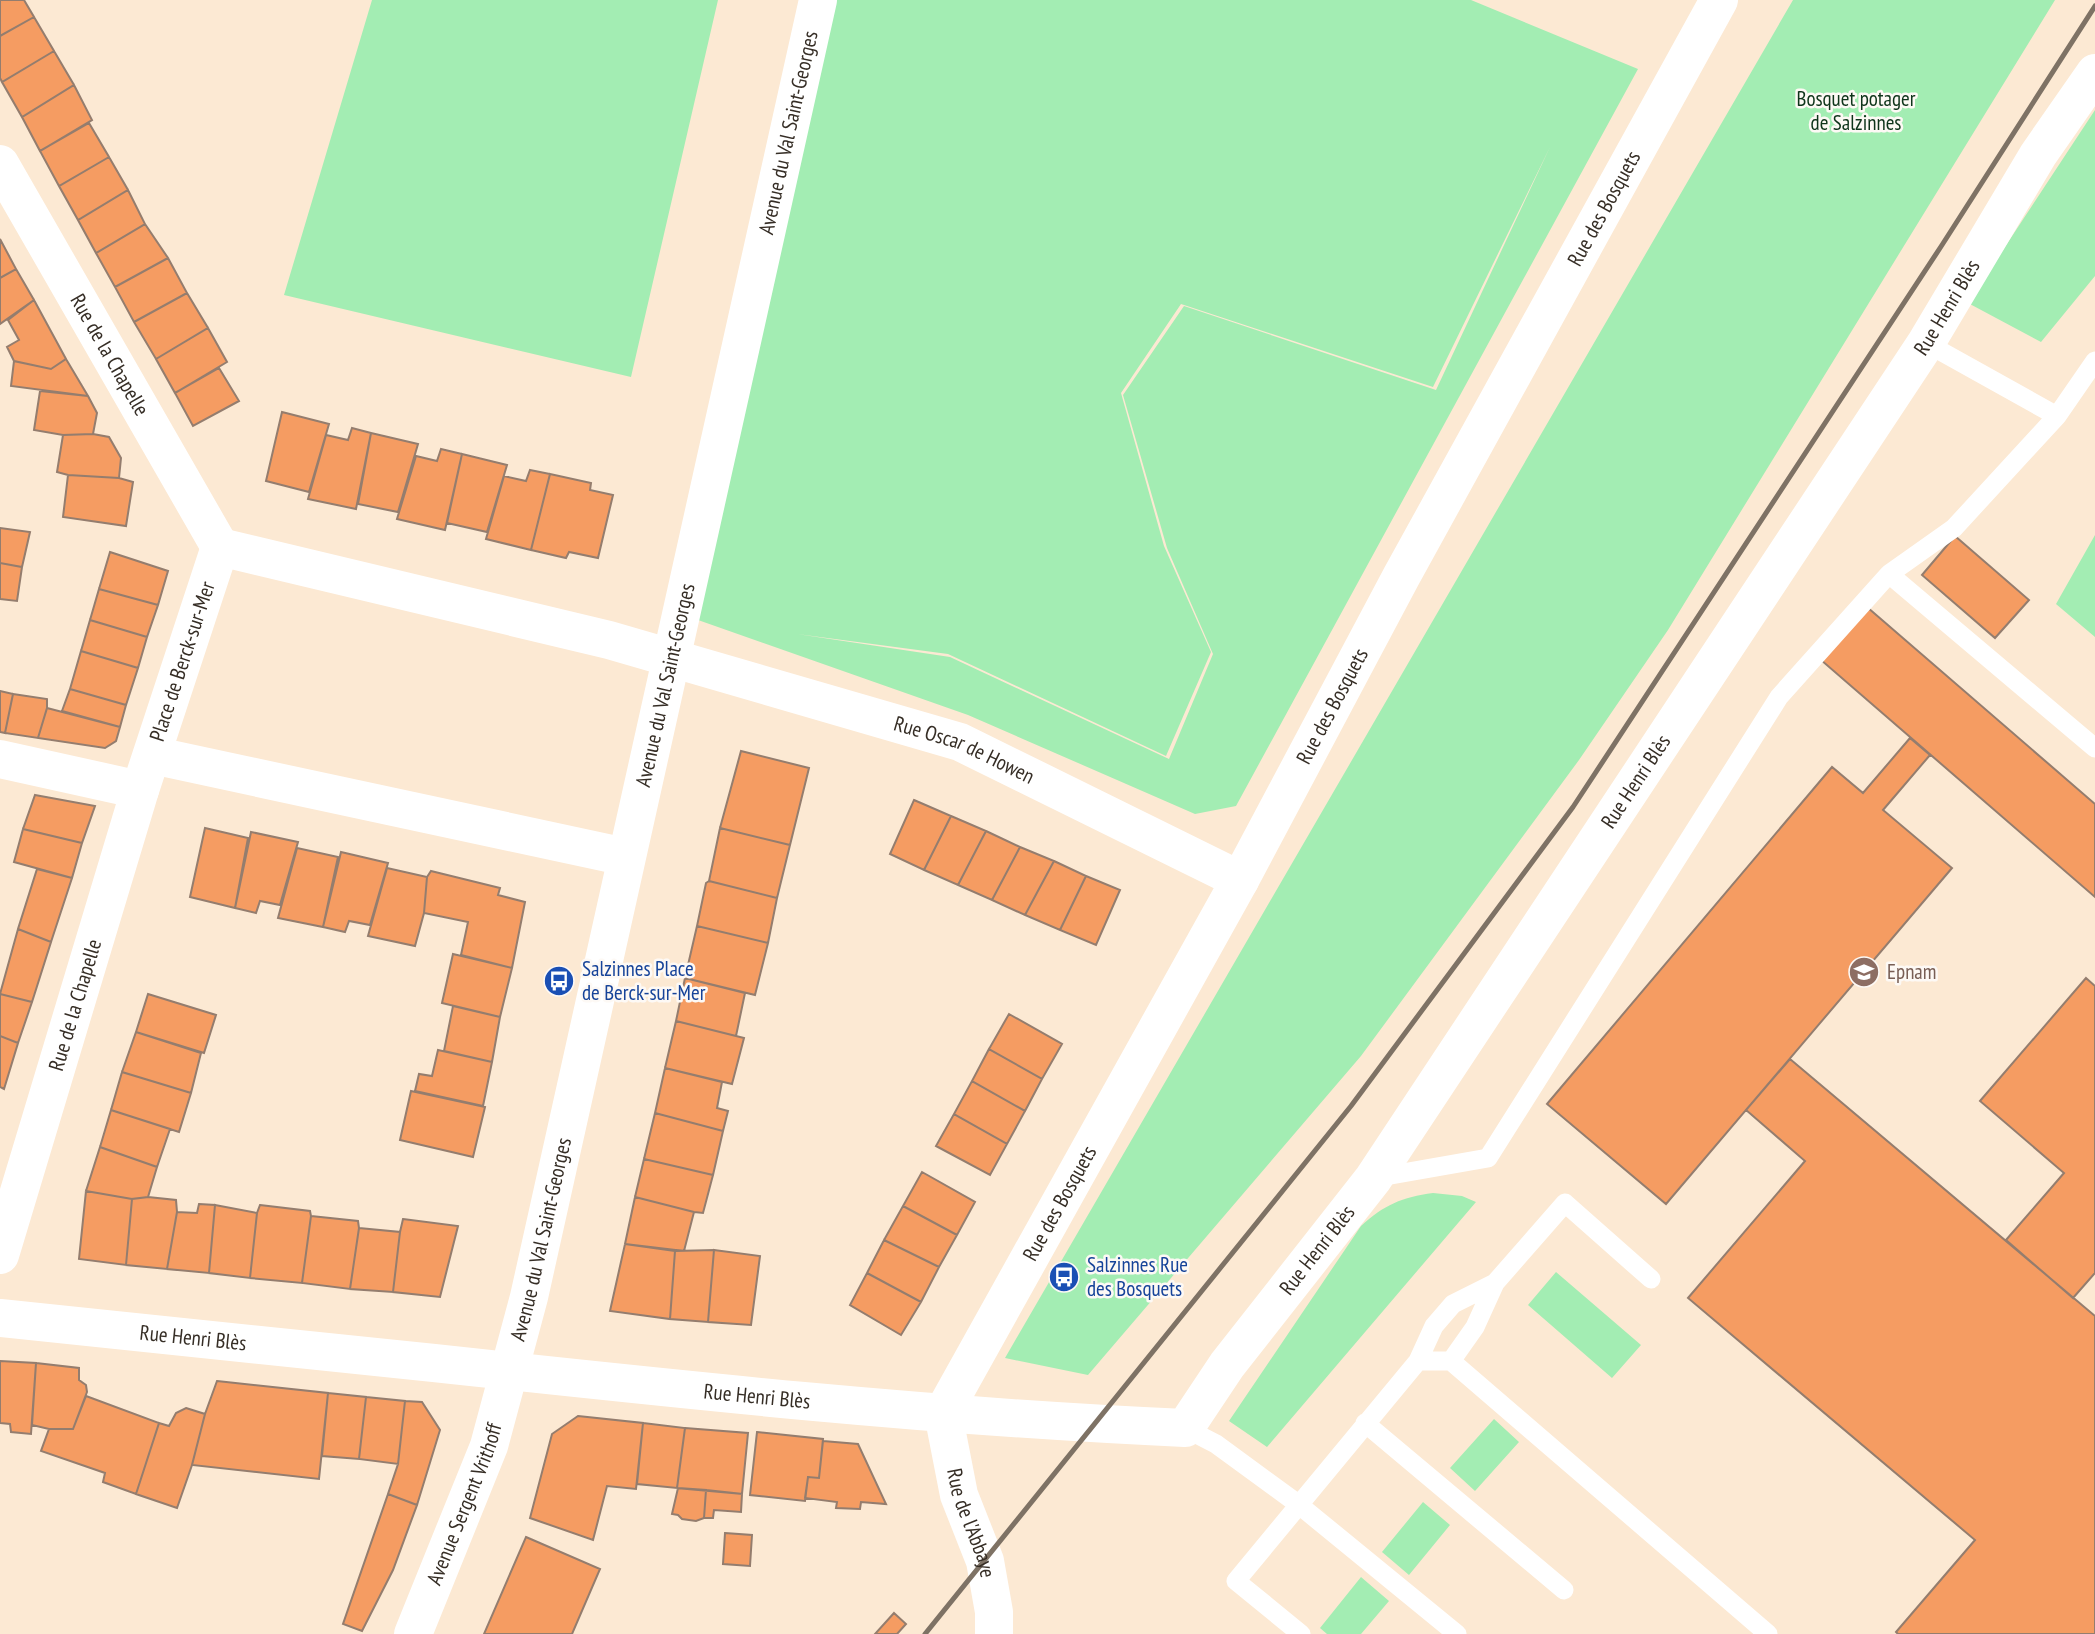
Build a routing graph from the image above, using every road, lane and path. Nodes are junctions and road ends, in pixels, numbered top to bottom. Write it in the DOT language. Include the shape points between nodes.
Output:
graph roads {
  1 [pos="818,0"];
  2 [pos="1719,0"];
  3 [pos="2095,73"];
  4 [pos="0,164"];
  5 [pos="1926,343"];
  6 [pos="2095,361"];
  7 [pos="2057,416"];
  8 [pos="220,547"];
  9 [pos="1889,574"];
  10 [pos="672,657"];
  11 [pos="2095,748"];
  12 [pos="0,759"];
  13 [pos="146,772"];
  14 [pos="626,857"];
  15 [pos="1240,880"];
  16 [pos="1373,1179"];
  17 [pos="0,1255"];
  18 [pos="1651,1279"];
  19 [pos="1496,1283"];
  20 [pos="0,1318"];
  21 [pos="1418,1361"];
  22 [pos="1451,1361"];
  23 [pos="508,1371"];
  24 [pos="943,1413"];
  25 [pos="1365,1423"];
  26 [pos="1185,1428"];
  27 [pos="1298,1504"];
  28 [pos="1564,1590"];
  29 [pos="413,1634"];
  30 [pos="994,1634"];
  31 [pos="1301,1634"];
  32 [pos="1457,1634"];
  33 [pos="1768,1634"];
  1 -- 10 [label="street, Avenue du Val Saint-Georges"];
  2 -- 15 [label="street, Rue des Bosquets"];
  3 -- 5 [label="street, Rue Henri Blès" via="2038,155"];
  4 -- 8 [label="street, Rue de la Chapelle"];
  5 -- 7 [label="lane"];
  5 -- 16 [label="street, Rue Henri Blès"];
  6 -- 7 [label="lane"];
  7 -- 9 [label="lane" via="1954,528"];
  8 -- 10 [label="street"];
  8 -- 13 [label="street, Place de Berck-sur-Mer"];
  9 -- 11 [label="lane"];
  9 -- 16 [label="lane" via="1779,697 1488,1158"];
  10 -- 14 [label="street, Avenue du Val Saint-Georges"];
  10 -- 15 [label="street, Rue Oscar de Howen" via="960,742"];
  12 -- 13 [label="street"];
  13 -- 14 [label="street, Place de Berck-sur-Mer"];
  13 -- 17 [label="street, Rue de la Chapelle"];
  14 -- 23 [label="street, Avenue du Val Saint-Georges" via="529,1297"];
  15 -- 24 [label="street, Rue des Bosquets"];
  16 -- 26 [label="street, Rue Henri Blès" via="1227,1365"];
  18 -- 19 [label="lane" via="1565,1203"];
  19 -- 21 [label="lane" via="1453,1304 1434,1326"];
  19 -- 22 [label="lane" via="1475,1327"];
  20 -- 23 [label="street, Rue Henri Blès"];
  21 -- 22 [label="lane"];
  21 -- 25 [label="lane"];
  22 -- 33 [label="lane"];
  23 -- 24 [label="street, Rue Henri Blès"];
  23 -- 29 [label="street, Avenue Sergent Vrithoff" via="489,1446"];
  24 -- 26 [label="street, Rue Henri Blès"];
  24 -- 30 [label="street, Rue de l'Abbaye" via="959,1495 985,1561"];
  25 -- 27 [label="lane"];
  25 -- 28 [label="lane"];
  26 -- 27 [label="lane" via="1216,1444"];
  27 -- 31 [label="lane" via="1236,1581"];
  27 -- 32 [label="lane"];
}
